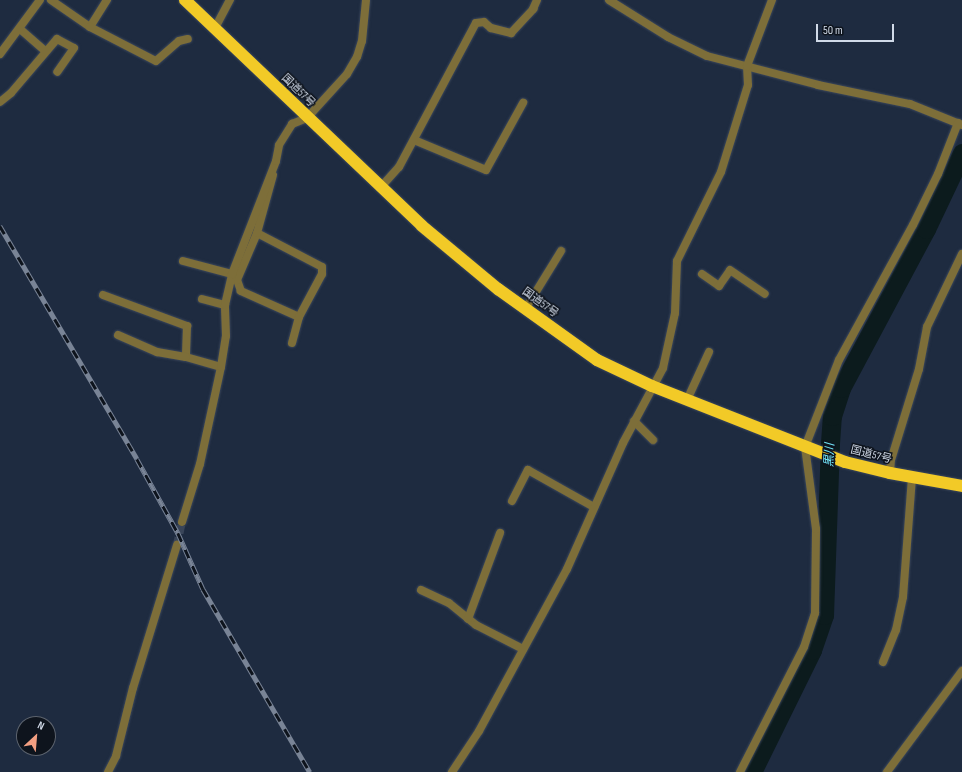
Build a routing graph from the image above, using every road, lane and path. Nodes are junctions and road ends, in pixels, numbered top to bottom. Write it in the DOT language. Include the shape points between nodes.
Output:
graph roads {
  1 [pos="40,0"];
  2 [pos="50,0"];
  3 [pos="107,0"];
  4 [pos="185,0"];
  5 [pos="230,0"];
  6 [pos="366,0"];
  7 [pos="537,0"];
  8 [pos="609,0"];
  9 [pos="772,0"];
  10 [pos="90,27"];
  11 [pos="215,28"];
  12 [pos="20,29"];
  13 [pos="188,38"];
  14 [pos="45,51"];
  15 [pos="0,54"];
  16 [pos="747,66"];
  17 [pos="57,72"];
  18 [pos="0,102"];
  19 [pos="523,103"];
  20 [pos="307,118"];
  21 [pos="960,124"];
  22 [pos="414,140"];
  23 [pos="276,161"];
  24 [pos="380,188"];
  25 [pos="257,233"];
  26 [pos="561,251"];
  27 [pos="962,254"];
  28 [pos="184,260"];
  29 [pos="232,274"];
  30 [pos="702,274"];
  31 [pos="103,294"];
  32 [pos="765,294"];
  33 [pos="202,299"];
  34 [pos="225,305"];
  35 [pos="526,308"];
  36 [pos="300,317"];
  37 [pos="118,335"];
  38 [pos="292,343"];
  39 [pos="709,352"];
  40 [pos="186,357"];
  41 [pos="221,367"];
  42 [pos="652,386"];
  43 [pos="687,400"];
  44 [pos="634,421"];
  45 [pos="653,440"];
  46 [pos="810,449"];
  47 [pos="890,473"];
  48 [pos="912,477"];
  49 [pos="962,486"];
  50 [pos="512,501"];
  51 [pos="594,507"];
  52 [pos="182,522"];
  53 [pos="500,533"];
  54 [pos="178,545"];
  55 [pos="420,590"];
  56 [pos="468,619"];
  57 [pos="523,649"];
  58 [pos="883,662"];
  59 [pos="962,671"];
  60 [pos="108,772"];
  61 [pos="452,772"];
  62 [pos="740,772"];
  63 [pos="887,772"];
  1 -- 12 [label="street"];
  2 -- 10 [label="street"];
  3 -- 10 [label="street"];
  4 -- 11 [label="highway, 国道57号"];
  5 -- 11 [label="street"];
  6 -- 20 [label="street" via="362,41 357,57 346,74"];
  7 -- 22 [label="street" via="533,9 511,33 491,28 484,22 476,22"];
  8 -- 16 [label="street" via="668,37 707,56"];
  9 -- 16 [label="street"];
  10 -- 13 [label="street" via="156,61 179,40"];
  11 -- 20 [label="highway, 国道57号"];
  12 -- 14 [label="street"];
  12 -- 15 [label="street"];
  14 -- 17 [label="street" via="57,39 74,48"];
  14 -- 18 [label="street" via="11,93"];
  16 -- 21 [label="street" via="818,85 910,104"];
  16 -- 42 [label="street" via="748,85 721,172 677,261 675,313 663,368"];
  19 -- 22 [label="street" via="486,170"];
  20 -- 23 [label="street" via="292,124 280,145"];
  20 -- 24 [label="highway, 国道57号"];
  21 -- 46 [label="street" via="913,225 839,360"];
  22 -- 24 [label="street" via="399,167"];
  23 -- 25 [label="street"];
  23 -- 29 [label="street"];
  24 -- 35 [label="highway, 国道57号" via="474,270"];
  25 -- 36 [label="street" via="238,280 240,290"];
  25 -- 36 [label="street" via="322,267 322,274"];
  26 -- 35 [label="street"];
  27 -- 47 [label="street" via="927,327 917,376 891,460"];
  28 -- 29 [label="street"];
  29 -- 34 [label="street"];
  30 -- 32 [label="street" via="719,286 730,270"];
  31 -- 40 [label="street" via="187,326"];
  33 -- 34 [label="street"];
  34 -- 41 [label="street" via="226,336"];
  35 -- 42 [label="highway, 国道57号" via="604,364"];
  36 -- 38 [label="street"];
  37 -- 40 [label="street" via="157,352"];
  39 -- 43 [label="street"];
  40 -- 41 [label="street"];
  41 -- 52 [label="street" via="200,464"];
  42 -- 43 [label="highway, 国道57号"];
  42 -- 44 [label="street"];
  43 -- 46 [label="highway, 国道57号"];
  44 -- 45 [label="street"];
  44 -- 51 [label="street"];
  46 -- 47 [label="highway, 国道57号" via="845,462"];
  46 -- 62 [label="street" via="816,529 815,613 804,647"];
  47 -- 48 [label="highway, 国道57号"];
  48 -- 49 [label="highway, 国道57号"];
  48 -- 58 [label="street" via="903,597 896,630"];
  50 -- 51 [label="street" via="528,470"];
  51 -- 57 [label="street" via="567,570"];
  53 -- 56 [label="street"];
  54 -- 60 [label="street" via="133,688 116,756"];
  55 -- 56 [label="street" via="449,603"];
  56 -- 57 [label="street"];
  57 -- 61 [label="street" via="480,731"];
  59 -- 63 [label="street"];
}
